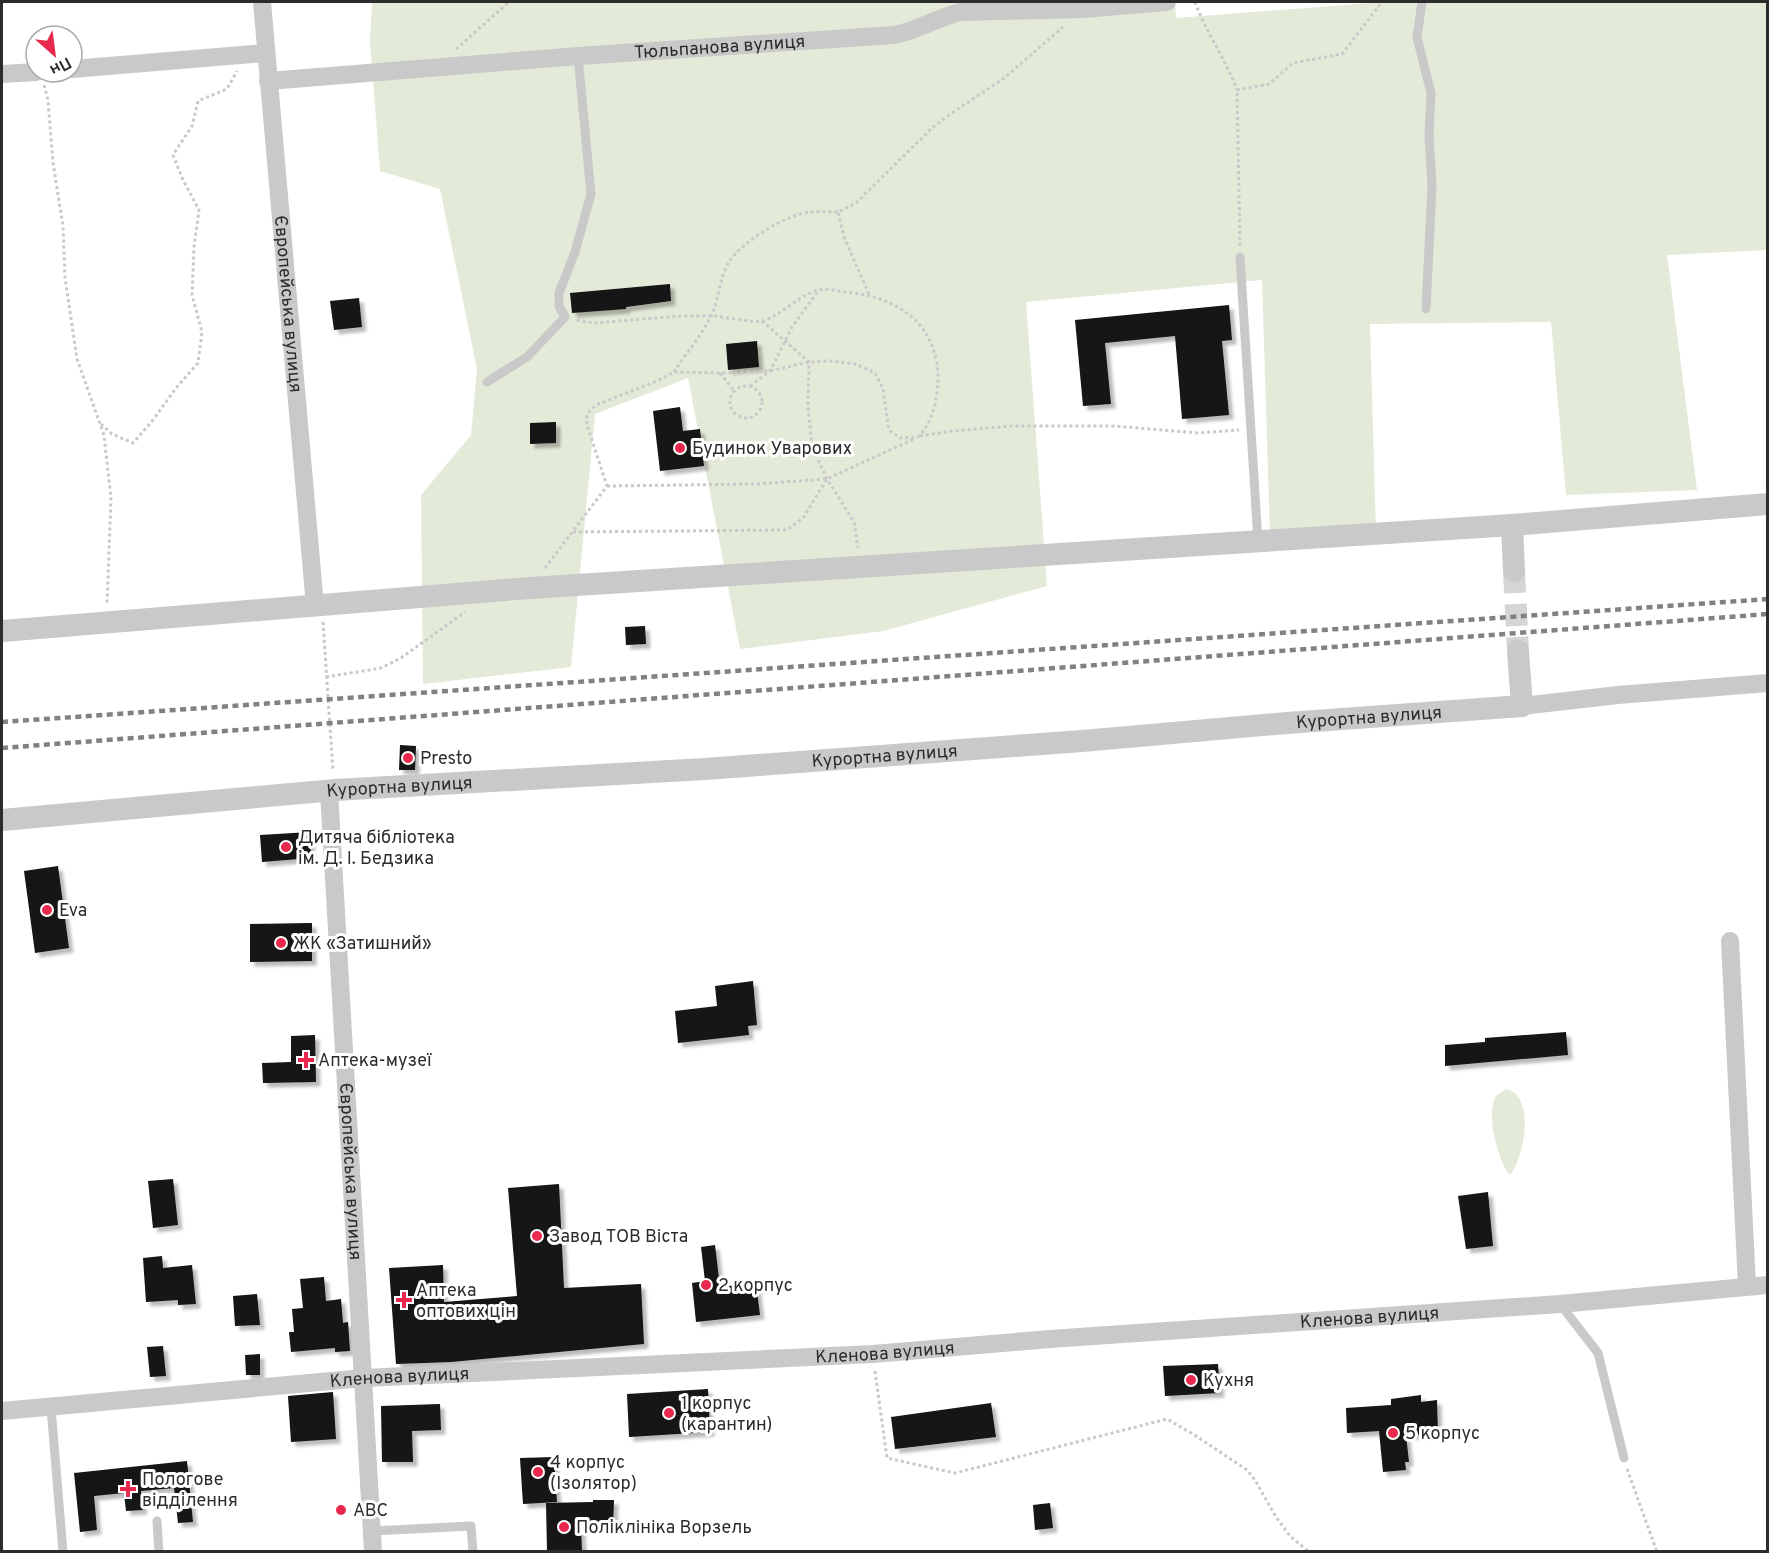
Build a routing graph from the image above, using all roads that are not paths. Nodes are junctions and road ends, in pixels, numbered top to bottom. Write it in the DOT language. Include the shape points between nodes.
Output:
graph roads {
  1 [pos="262,2"];
  2 [pos="1167,2"];
  3 [pos="1422,2"];
  4 [pos="266,53"];
  5 [pos="578,56"];
  6 [pos="84,68"];
  7 [pos="2,74"];
  8 [pos="24,76"];
  9 [pos="268,81"];
  10 [pos="1240,257"];
  11 [pos="1426,309"];
  12 [pos="487,382"];
  13 [pos="1767,504"];
  14 [pos="1512,525"];
  15 [pos="1258,541"];
  16 [pos="1514,571"];
  17 [pos="319,606"];
  18 [pos="2,631"];
  19 [pos="1518,651"];
  20 [pos="1767,683"];
  21 [pos="1522,706"];
  22 [pos="332,790"];
  23 [pos="2,820"];
  24 [pos="1730,941"];
  25 [pos="1767,1285"];
  26 [pos="1747,1286"];
  27 [pos="1560,1304"];
  28 [pos="364,1378"];
  29 [pos="51,1408"];
  30 [pos="2,1412"];
  31 [pos="1624,1458"];
  32 [pos="157,1521"];
  33 [pos="372,1531"];
  34 [pos="63,1551"];
  35 [pos="159,1551"];
  36 [pos="373,1551"];
  37 [pos="473,1551"];
  1 -- 4 [label="street, Європейська вулиця"];
  2 -- 5 [label="street, Тюльпанова вулиця" via="961,12 894,35"];
  3 -- 11 [label="lane" via="1417,37 1431,93 1432,186"];
  4 -- 6 [label="street"];
  4 -- 9 [label="street, Європейська вулиця"];
  5 -- 9 [label="street, Тюльпанова вулиця"];
  5 -- 12 [label="lane" via="591,194 559,293 559,306 565,317 527,357"];
  7 -- 8 [label="street"];
  9 -- 17 [label="street, Європейська вулиця"];
  10 -- 15 [label="lane"];
  13 -- 14 [label="street"];
  14 -- 15 [label="street"];
  14 -- 16 [label="street"];
  15 -- 17 [label="street" via="530,588"];
  17 -- 18 [label="street"];
  19 -- 21 [label="street"];
  20 -- 21 [label="street, Курортна вулиця"];
  21 -- 22 [label="street, Курортна вулиця" via="716,768"];
  22 -- 23 [label="street, Курортна вулиця"];
  22 -- 28 [label="street, Європейська вулиця"];
  24 -- 26 [label="street"];
  25 -- 26 [label="street, Кленова вулиця"];
  26 -- 27 [label="street, Кленова вулиця"];
  27 -- 28 [label="street, Кленова вулиця" via="873,1354"];
  27 -- 31 [label="lane" via="1598,1353"];
  28 -- 29 [label="street, Кленова вулиця"];
  28 -- 33 [label="street, Європейська вулиця"];
  29 -- 30 [label="street, Кленова вулиця"];
  29 -- 34 [label="lane"];
  32 -- 35 [label="lane"];
  33 -- 36 [label="street, Європейська вулиця"];
  33 -- 37 [label="lane" via="471,1526"];
}
